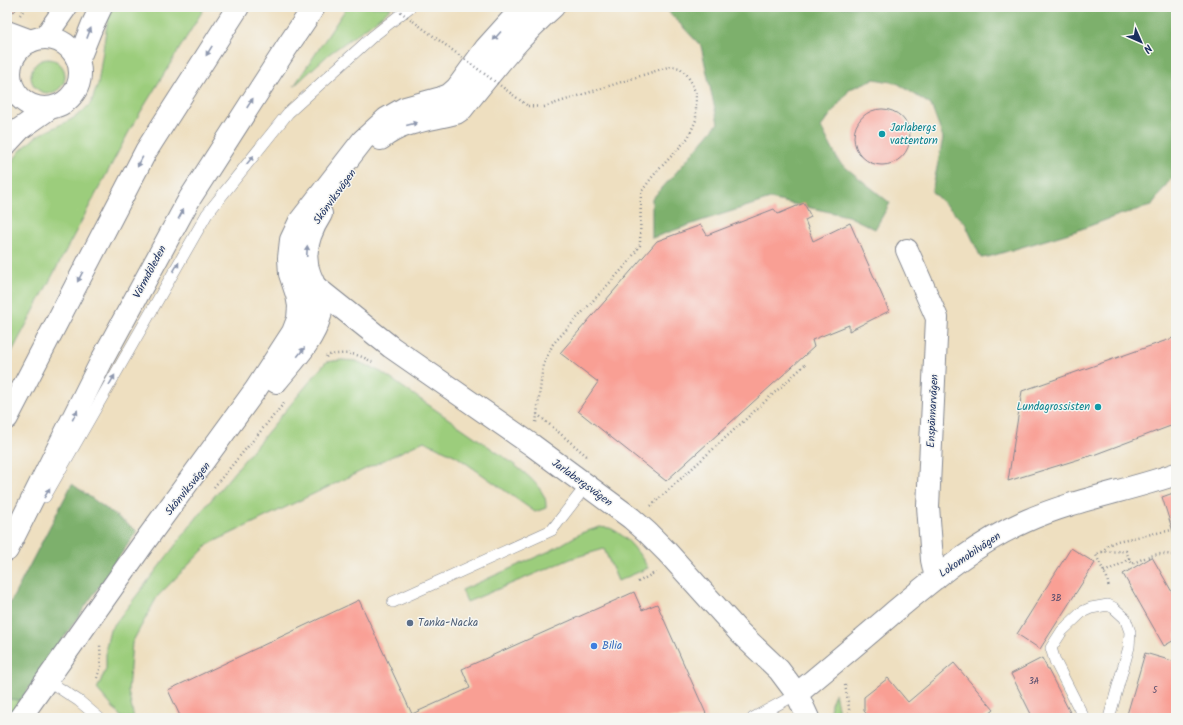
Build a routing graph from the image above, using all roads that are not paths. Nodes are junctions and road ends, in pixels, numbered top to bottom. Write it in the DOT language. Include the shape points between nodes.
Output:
graph roads {
  1 [pos="66,7"];
  2 [pos="101,7"];
  3 [pos="314,7"];
  4 [pos="410,7"];
  5 [pos="523,7"];
  6 [pos="553,7"];
  7 [pos="235,11"];
  8 [pos="13,24"];
  9 [pos="38,39"];
  10 [pos="78,61"];
  11 [pos="9,80"];
  12 [pos="50,108"];
  13 [pos="7,143"];
  14 [pos="907,250"];
  15 [pos="317,288"];
  16 [pos="7,418"];
  17 [pos="1176,474"];
  18 [pos="586,486"];
  19 [pos="143,544"];
  20 [pos="7,550"];
  21 [pos="7,563"];
  22 [pos="936,578"];
  23 [pos="392,602"];
  24 [pos="47,680"];
  25 [pos="797,694"];
  26 [pos="20,718"];
  27 [pos="99,718"];
  28 [pos="753,718"];
  29 [pos="808,718"];
  30 [pos="1084,718"];
  31 [pos="1110,718"];
  1 -- 9 [label="main road"];
  10 -- 2 [label="main road, one-way"];
  20 -- 3 [label="main road, Värmdöleden, one-way" via="102,360 190,198"];
  21 -- 4 [label="lane, one-way" via="207,214 288,112 372,37"];
  5 -- 19 [label="main road, Skönviksvägen, one-way" via="449,95 405,108 386,119 363,140 300,221 291,240 289,258 290,274 299,306 293,332 256,389"];
  15 -- 6 [label="main road, Skönviksvägen, one-way" via="306,260 310,235 323,212 367,154 393,131 462,109 514,46"];
  7 -- 16 [label="main road, one-way" via="146,151"];
  8 -- 9 [label="main road"];
  9 -- 10 [label="main road" via="56,39 73,51"];
  9 -- 11 [label="main road" via="25,44 18,51 12,61"];
  10 -- 12 [label="main road" via="81,73 79,85 72,96 62,104"];
  11 -- 12 [label="main road" via="20,99 34,107"];
  12 -- 13 [label="main road" via="20,129"];
  14 -- 22 [label="main road, Enspännarvägen" via="937,318 928,506"];
  15 -- 18 [label="main road, Jarlabergsvägen" via="391,347"];
  19 -- 15 [label="main road, Skönviksvägen, one-way" via="309,342 320,315"];
  17 -- 22 [label="main road, Lokomobilvägen" via="1057,509 1026,521 996,536"];
  18 -- 23 [label="lane" via="552,530"];
  18 -- 25 [label="main road, Jarlabergsvägen" via="647,532 739,632 779,670"];
  19 -- 24 [label="main road, Skönviksvägen"];
  22 -- 25 [label="main road, Lokomobilvägen"];
  24 -- 26 [label="main road, Skönviksvägen"];
  24 -- 27 [label="lane"];
  25 -- 28 [label="lane"];
  25 -- 29 [label="main road, Jarlabergsvägen"];
  30 -- 31 [label="lane" via="1051,648 1062,631 1082,612 1108,605 1125,618 1130,632 1129,647"];
}
